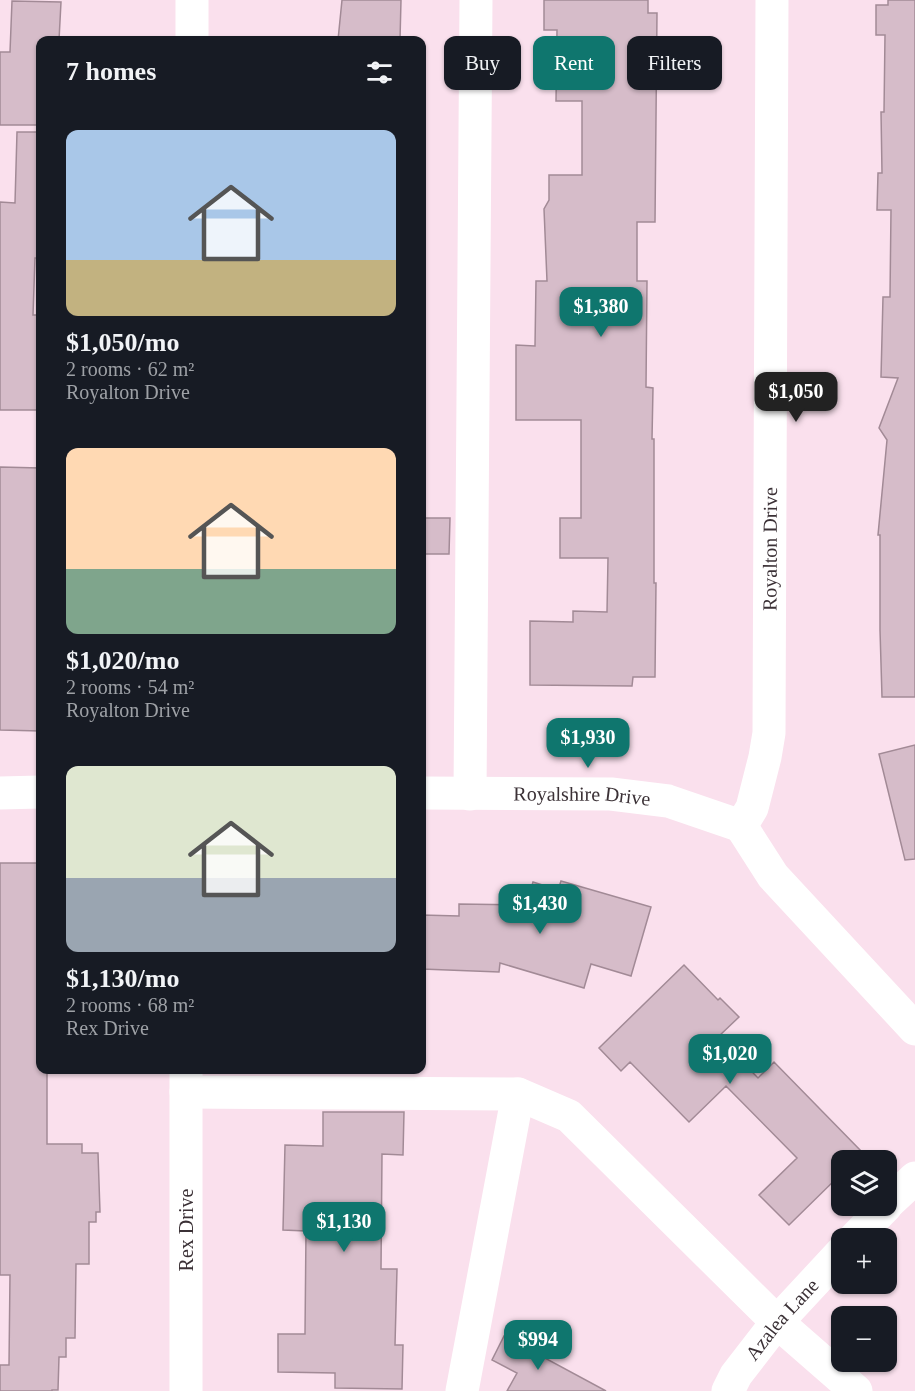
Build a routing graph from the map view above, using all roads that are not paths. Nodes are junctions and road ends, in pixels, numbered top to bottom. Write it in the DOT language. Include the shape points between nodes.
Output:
graph roads {
  1 [pos="192,0"];
  2 [pos="476,0"];
  3 [pos="772,0"];
  4 [pos="192,36"];
  5 [pos="36,792"];
  6 [pos="0,793"];
  7 [pos="426,793"];
  8 [pos="470,794"];
  9 [pos="741,826"];
  10 [pos="915,1029"];
  11 [pos="186,1081"];
  12 [pos="518,1094"];
  13 [pos="915,1178"];
  14 [pos="897,1195"];
  15 [pos="876,1216"];
  16 [pos="865,1228"];
  17 [pos="831,1264"];
  18 [pos="777,1322"];
  19 [pos="186,1391"];
  20 [pos="462,1391"];
  21 [pos="728,1391"];
  22 [pos="856,1391"];
  1 -- 4 [label="street"];
  2 -- 8 [label="street"];
  3 -- 9 [label="street, Royalton Drive" via="769,733 752,808"];
  5 -- 6 [label="street"];
  7 -- 8 [label="street, Royalshire Drive"];
  8 -- 9 [label="street, Royalshire Drive" via="611,795 668,801"];
  9 -- 10 [label="street" via="773,876"];
  11 -- 12 [label="street"];
  11 -- 19 [label="street, Rex Drive"];
  12 -- 18 [label="street" via="569,1116"];
  12 -- 20 [label="street"];
  13 -- 14 [label="street"];
  15 -- 16 [label="street"];
  17 -- 18 [label="street, Azalea Lane"];
  18 -- 21 [label="street, Azalea Lane"];
  18 -- 22 [label="street"];
}
